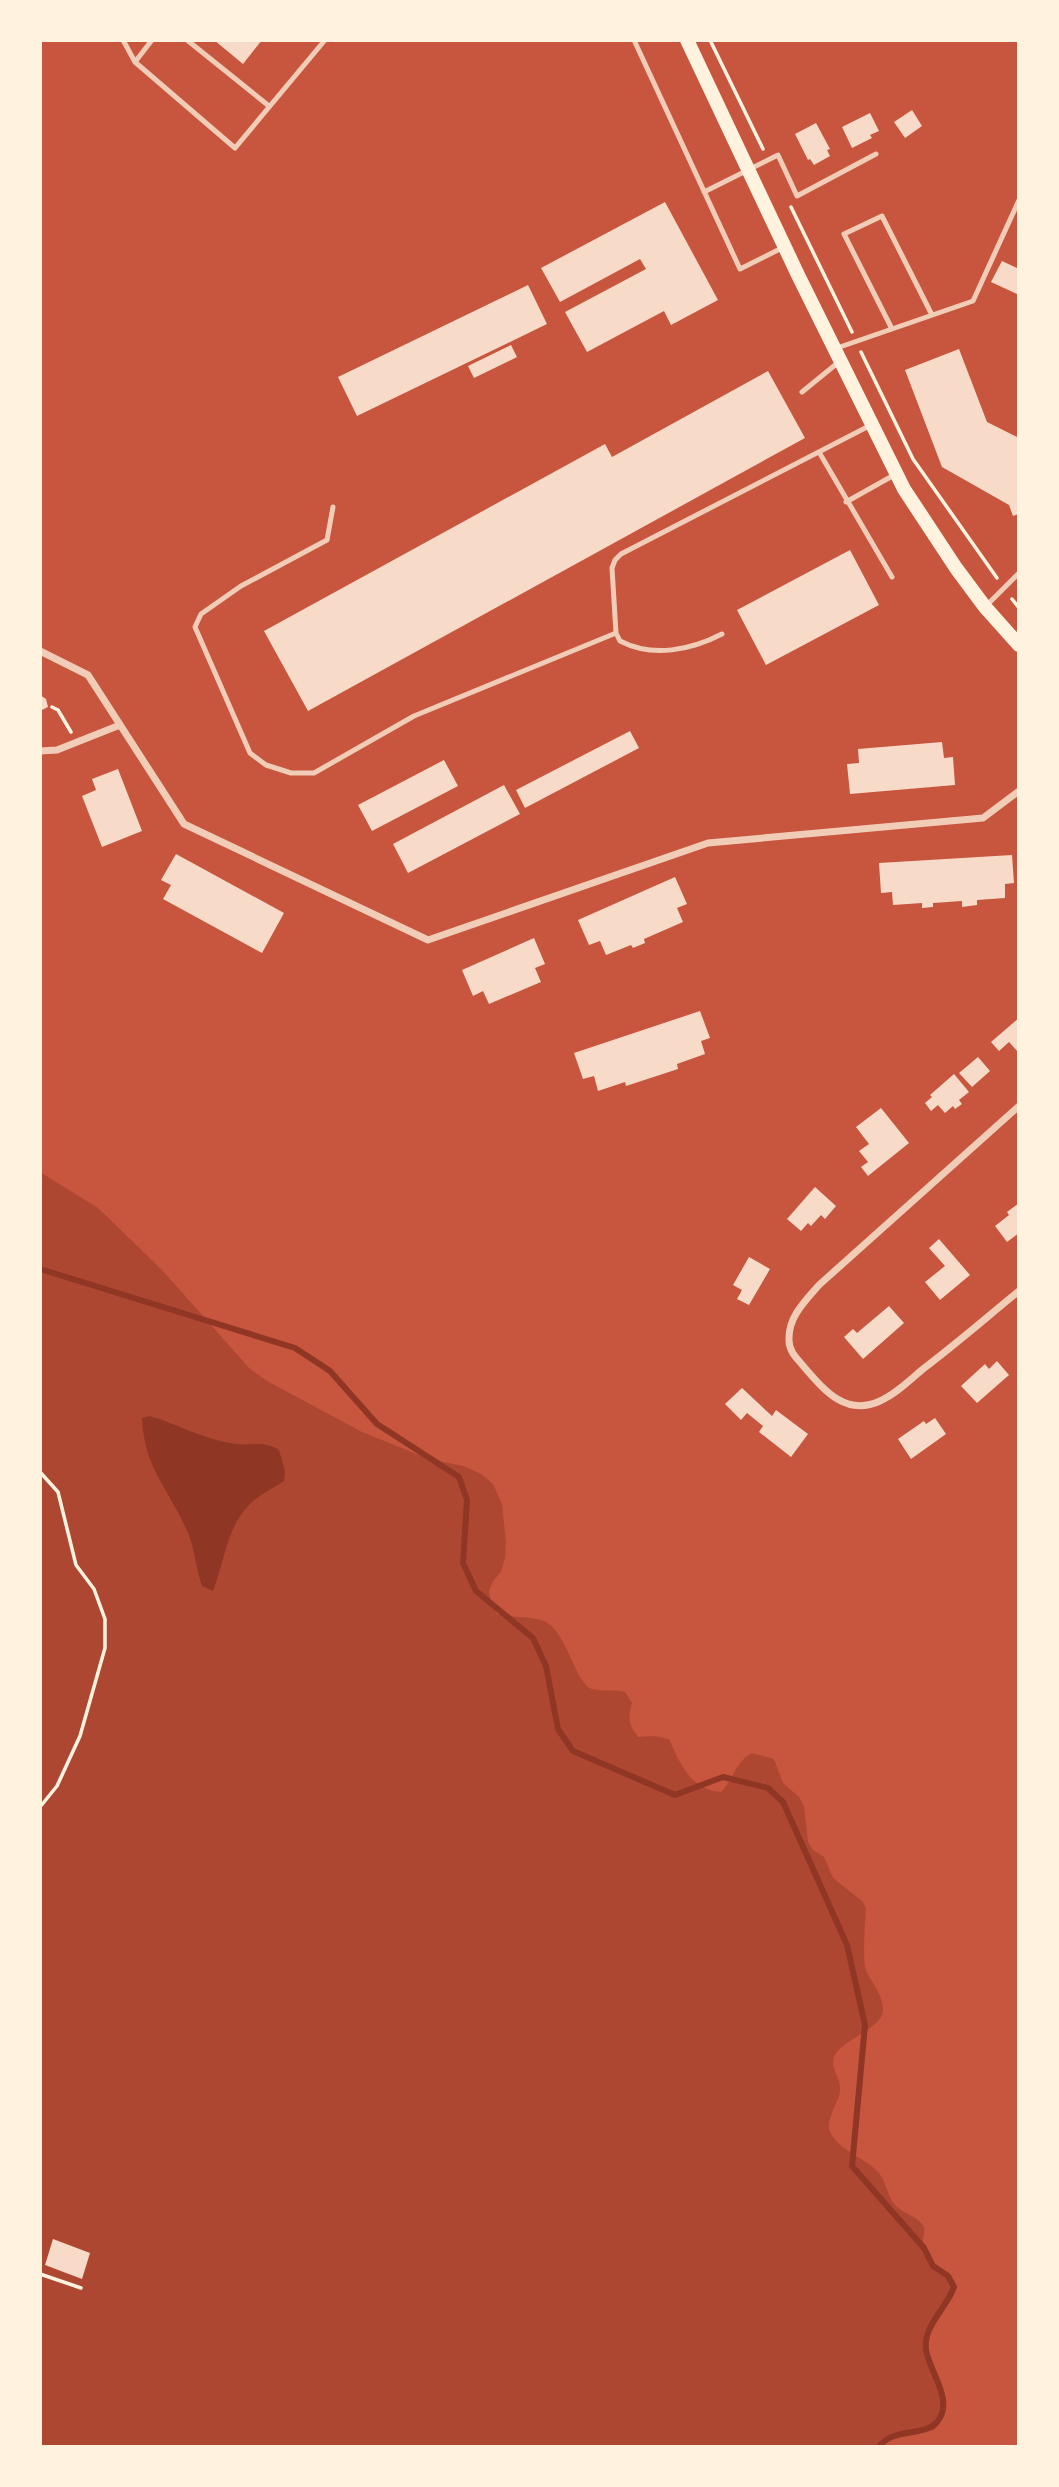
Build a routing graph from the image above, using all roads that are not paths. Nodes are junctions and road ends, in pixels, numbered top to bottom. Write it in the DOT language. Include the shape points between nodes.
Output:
graph roads {
  1 [pos="123,40"];
  2 [pos="152,40"];
  3 [pos="187,40"];
  4 [pos="325,40"];
  5 [pos="634,40"];
  6 [pos="687,40"];
  7 [pos="135,62"];
  8 [pos="269,107"];
  9 [pos="876,153"];
  10 [pos="748,170"];
  11 [pos="704,192"];
  12 [pos="1019,200"];
  13 [pos="785,247"];
  14 [pos="932,315"];
  15 [pos="892,329"];
  16 [pos="837,355"];
  17 [pos="802,392"];
  18 [pos="871,425"];
  19 [pos="819,452"];
  20 [pos="896,474"];
  21 [pos="846,502"];
  22 [pos="332,506"];
  23 [pos="1019,573"];
  24 [pos="892,577"];
  25 [pos="985,607"];
  26 [pos="616,633"];
  27 [pos="722,634"];
  28 [pos="1019,645"];
  29 [pos="40,651"];
  30 [pos="120,725"];
  31 [pos="40,751"];
  32 [pos="1019,791"];
  33 [pos="1019,1105"];
  34 [pos="1019,1291"];
  1 -- 7 [label="lane"];
  2 -- 7 [label="lane"];
  3 -- 8 [label="lane"];
  4 -- 8 [label="lane"];
  5 -- 11 [label="lane"];
  6 -- 10 [label="main road"];
  7 -- 8 [label="lane" via="234,148"];
  9 -- 10 [label="lane" via="797,196 778,155"];
  10 -- 11 [label="lane"];
  10 -- 13 [label="main road"];
  11 -- 13 [label="lane" via="740,269"];
  12 -- 14 [label="lane" via="973,301"];
  13 -- 16 [label="main road"];
  14 -- 15 [label="lane"];
  14 -- 15 [label="lane" via="882,216 844,234"];
  15 -- 16 [label="lane"];
  16 -- 17 [label="lane"];
  16 -- 18 [label="main road"];
  18 -- 19 [label="lane"];
  18 -- 20 [label="main road"];
  19 -- 21 [label="lane"];
  19 -- 26 [label="lane" via="615,560 611,568"];
  20 -- 21 [label="lane"];
  20 -- 25 [label="main road"];
  21 -- 24 [label="lane"];
  22 -- 26 [label="lane" via="327,540 241,586 201,614 195,627 250,753 266,765 291,773 314,773 414,716"];
  23 -- 25 [label="lane"];
  25 -- 28 [label="main road"];
  26 -- 27 [label="lane" via="620,642 630,646 671,651"];
  29 -- 30 [label="street" via="88,674"];
  30 -- 31 [label="street" via="57,750"];
  30 -- 32 [label="street" via="184,824 428,940 708,843 983,818"];
  33 -- 34 [label="street" via="819,1285 798,1308 790,1325 790,1350 835,1400 863,1406 902,1386"];
}
